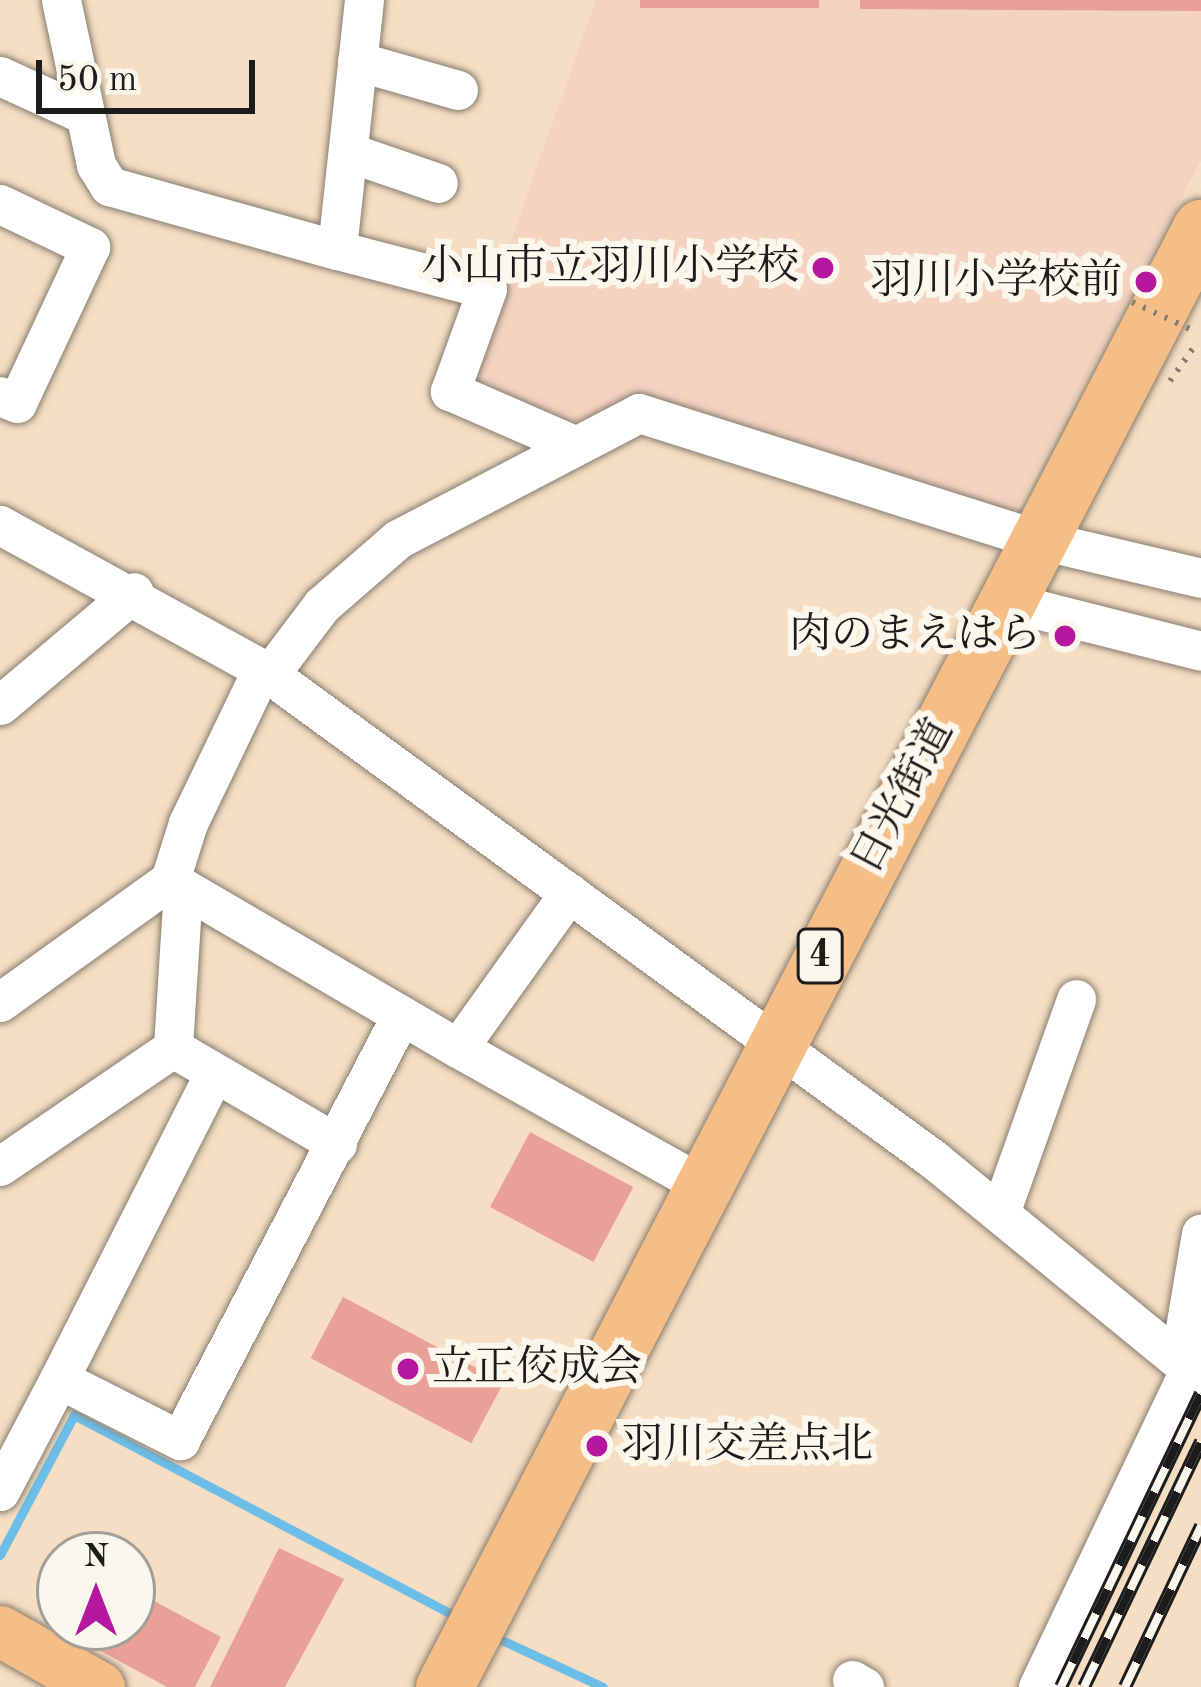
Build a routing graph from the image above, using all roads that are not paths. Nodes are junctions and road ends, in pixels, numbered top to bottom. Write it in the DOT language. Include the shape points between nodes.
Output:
graph roads {
  1 [pos="61,0"];
  2 [pos="364,0"];
  3 [pos="357,61"];
  4 [pos="0,76"];
  5 [pos="458,90"];
  6 [pos="83,114"];
  7 [pos="348,152"];
  8 [pos="438,183"];
  9 [pos="0,204"];
  10 [pos="1201,229"];
  11 [pos="337,250"];
  12 [pos="0,396"];
  13 [pos="572,444"];
  14 [pos="0,525"];
  15 [pos="1036,538"];
  16 [pos="1201,578"];
  17 [pos="134,592"];
  18 [pos="1008,602"];
  19 [pos="1201,651"];
  20 [pos="266,672"];
  21 [pos="0,706"];
  22 [pos="177,884"];
  23 [pos="569,893"];
  24 [pos="1076,999"];
  25 [pos="0,1002"];
  26 [pos="400,1018"];
  27 [pos="775,1043"];
  28 [pos="173,1048"];
  29 [pos="458,1048"];
  30 [pos="214,1073"];
  31 [pos="337,1144"];
  32 [pos="0,1166"];
  33 [pos="700,1184"];
  34 [pos="1000,1213"];
  35 [pos="1201,1234"];
  36 [pos="1195,1357"];
  37 [pos="59,1379"];
  38 [pos="12,1439"];
  39 [pos="0,1490"];
  40 [pos="0,1631"];
  41 [pos="99,1687"];
  42 [pos="444,1687"];
  43 [pos="1038,1687"];
  1 -- 6 [label="street"];
  2 -- 3 [label="street"];
  3 -- 5 [label="street"];
  3 -- 7 [label="street"];
  4 -- 6 [label="street"];
  6 -- 11 [label="street" via="110,186"];
  7 -- 8 [label="street"];
  7 -- 11 [label="street"];
  9 -- 12 [label="street" via="90,247 17,403"];
  10 -- 15 [label="highway, 日光街道 / 4"];
  11 -- 13 [label="street" via="487,289 450,391"];
  13 -- 15 [label="street" via="618,418 664,416"];
  13 -- 20 [label="street" via="398,539 322,604"];
  14 -- 17 [label="street"];
  15 -- 16 [label="street"];
  15 -- 18 [label="highway, 日光街道 / 4"];
  17 -- 20 [label="street"];
  17 -- 21 [label="street"];
  18 -- 19 [label="street"];
  18 -- 27 [label="highway, 日光街道 / 4"];
  20 -- 22 [label="street" via="188,823"];
  20 -- 23 [label="street"];
  22 -- 25 [label="street"];
  22 -- 26 [label="street"];
  22 -- 28 [label="street"];
  23 -- 27 [label="street"];
  23 -- 29 [label="street"];
  24 -- 34 [label="street"];
  26 -- 29 [label="street"];
  26 -- 31 [label="street"];
  27 -- 33 [label="highway, 日光街道 / 4"];
  27 -- 34 [label="street"];
  28 -- 30 [label="street"];
  28 -- 32 [label="street"];
  29 -- 33 [label="street"];
  30 -- 31 [label="street"];
  30 -- 37 [label="street"];
  31 -- 37 [label="street" via="180,1440"];
  33 -- 42 [label="highway, 日光街道 / 4"];
  34 -- 36 [label="street"];
  35 -- 36 [label="street" via="1183,1340"];
  36 -- 43 [label="street"];
  37 -- 38 [label="street"];
  38 -- 39 [label="street"];
  40 -- 41 [label="main road"];
}
